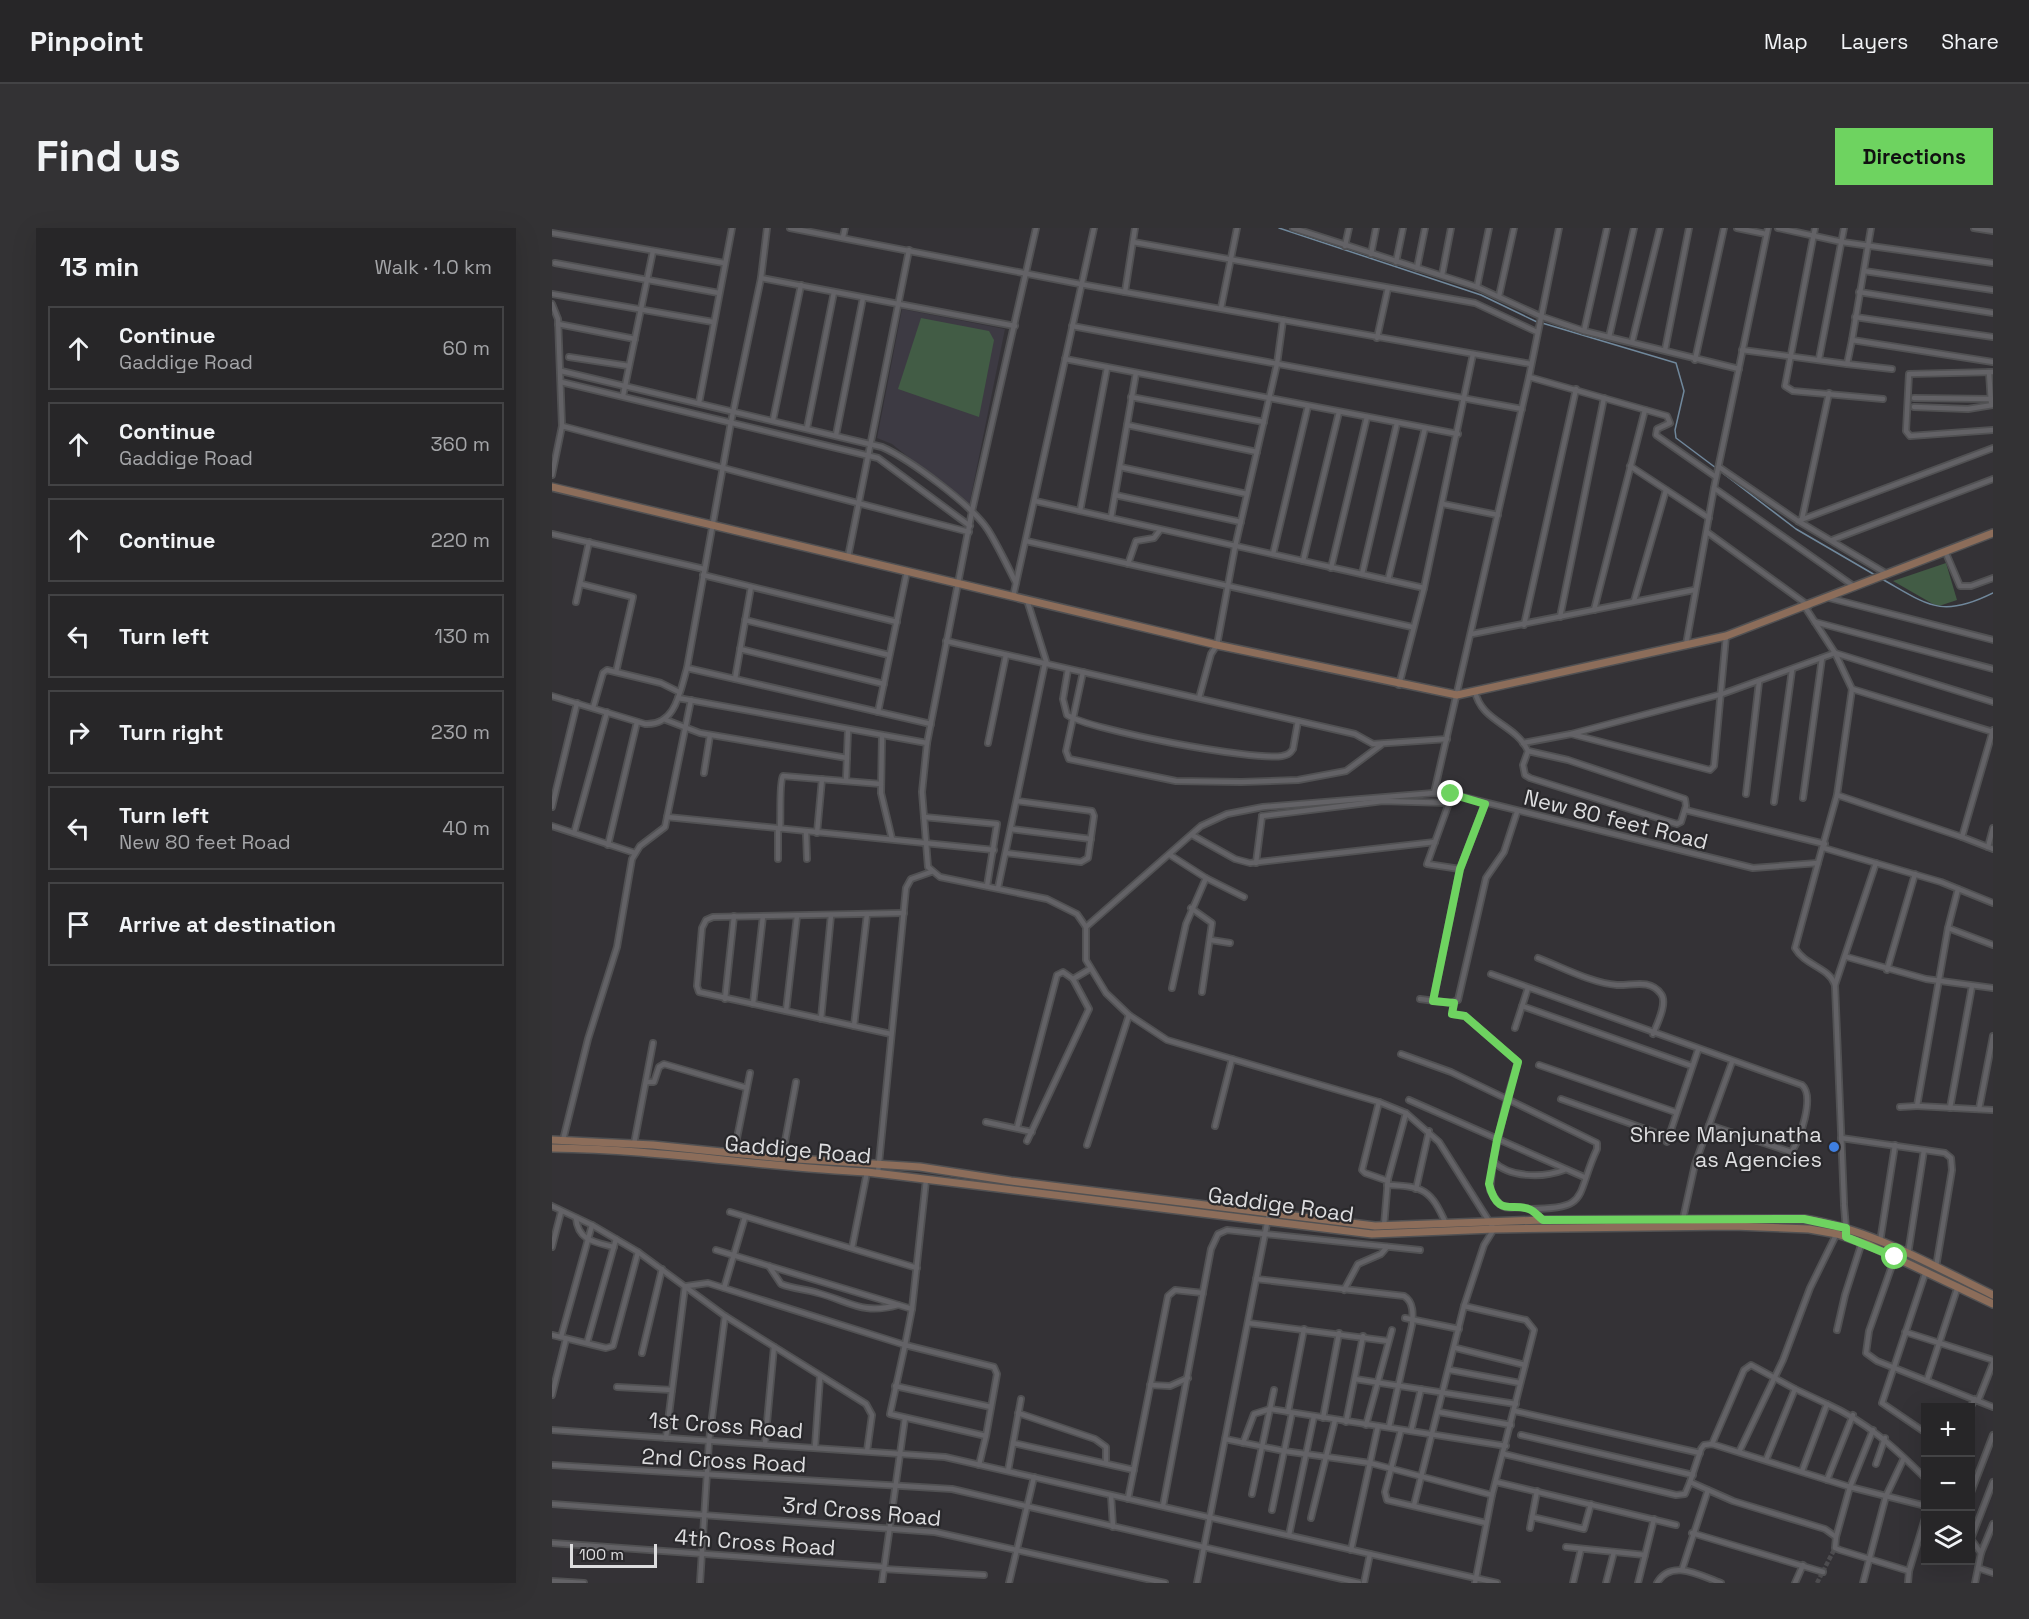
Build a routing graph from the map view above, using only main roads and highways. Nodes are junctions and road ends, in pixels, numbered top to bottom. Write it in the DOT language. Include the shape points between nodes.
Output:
graph roads {
  1 [pos="552,487"];
  2 [pos="1993,533"];
  3 [pos="552,1140"];
  4 [pos="552,1148"];
  5 [pos="1269,1217"];
  6 [pos="1492,1225"];
  7 [pos="1841,1229"];
  8 [pos="1993,1295"];
  9 [pos="1993,1304"];
  1 -- 2 [label="main road" via="1217,645 1457,695 1725,636"];
  3 -- 5 [label="main road, Gaddige Road" via="879,1163"];
  4 -- 5 [label="main road, Gaddige Road" via="878,1173"];
  5 -- 6 [label="main road, Gaddige Road" via="1384,1226"];
  5 -- 6 [label="main road, Gaddige Road" via="1372,1234"];
  6 -- 7 [label="main road, Gaddige Road"];
  6 -- 7 [label="main road, Gaddige Road" via="1543,1220 1789,1218"];
  7 -- 8 [label="main road, Gaddige Road" via="1908,1254"];
  7 -- 9 [label="main road, Gaddige Road" via="1846,1237"];
}
